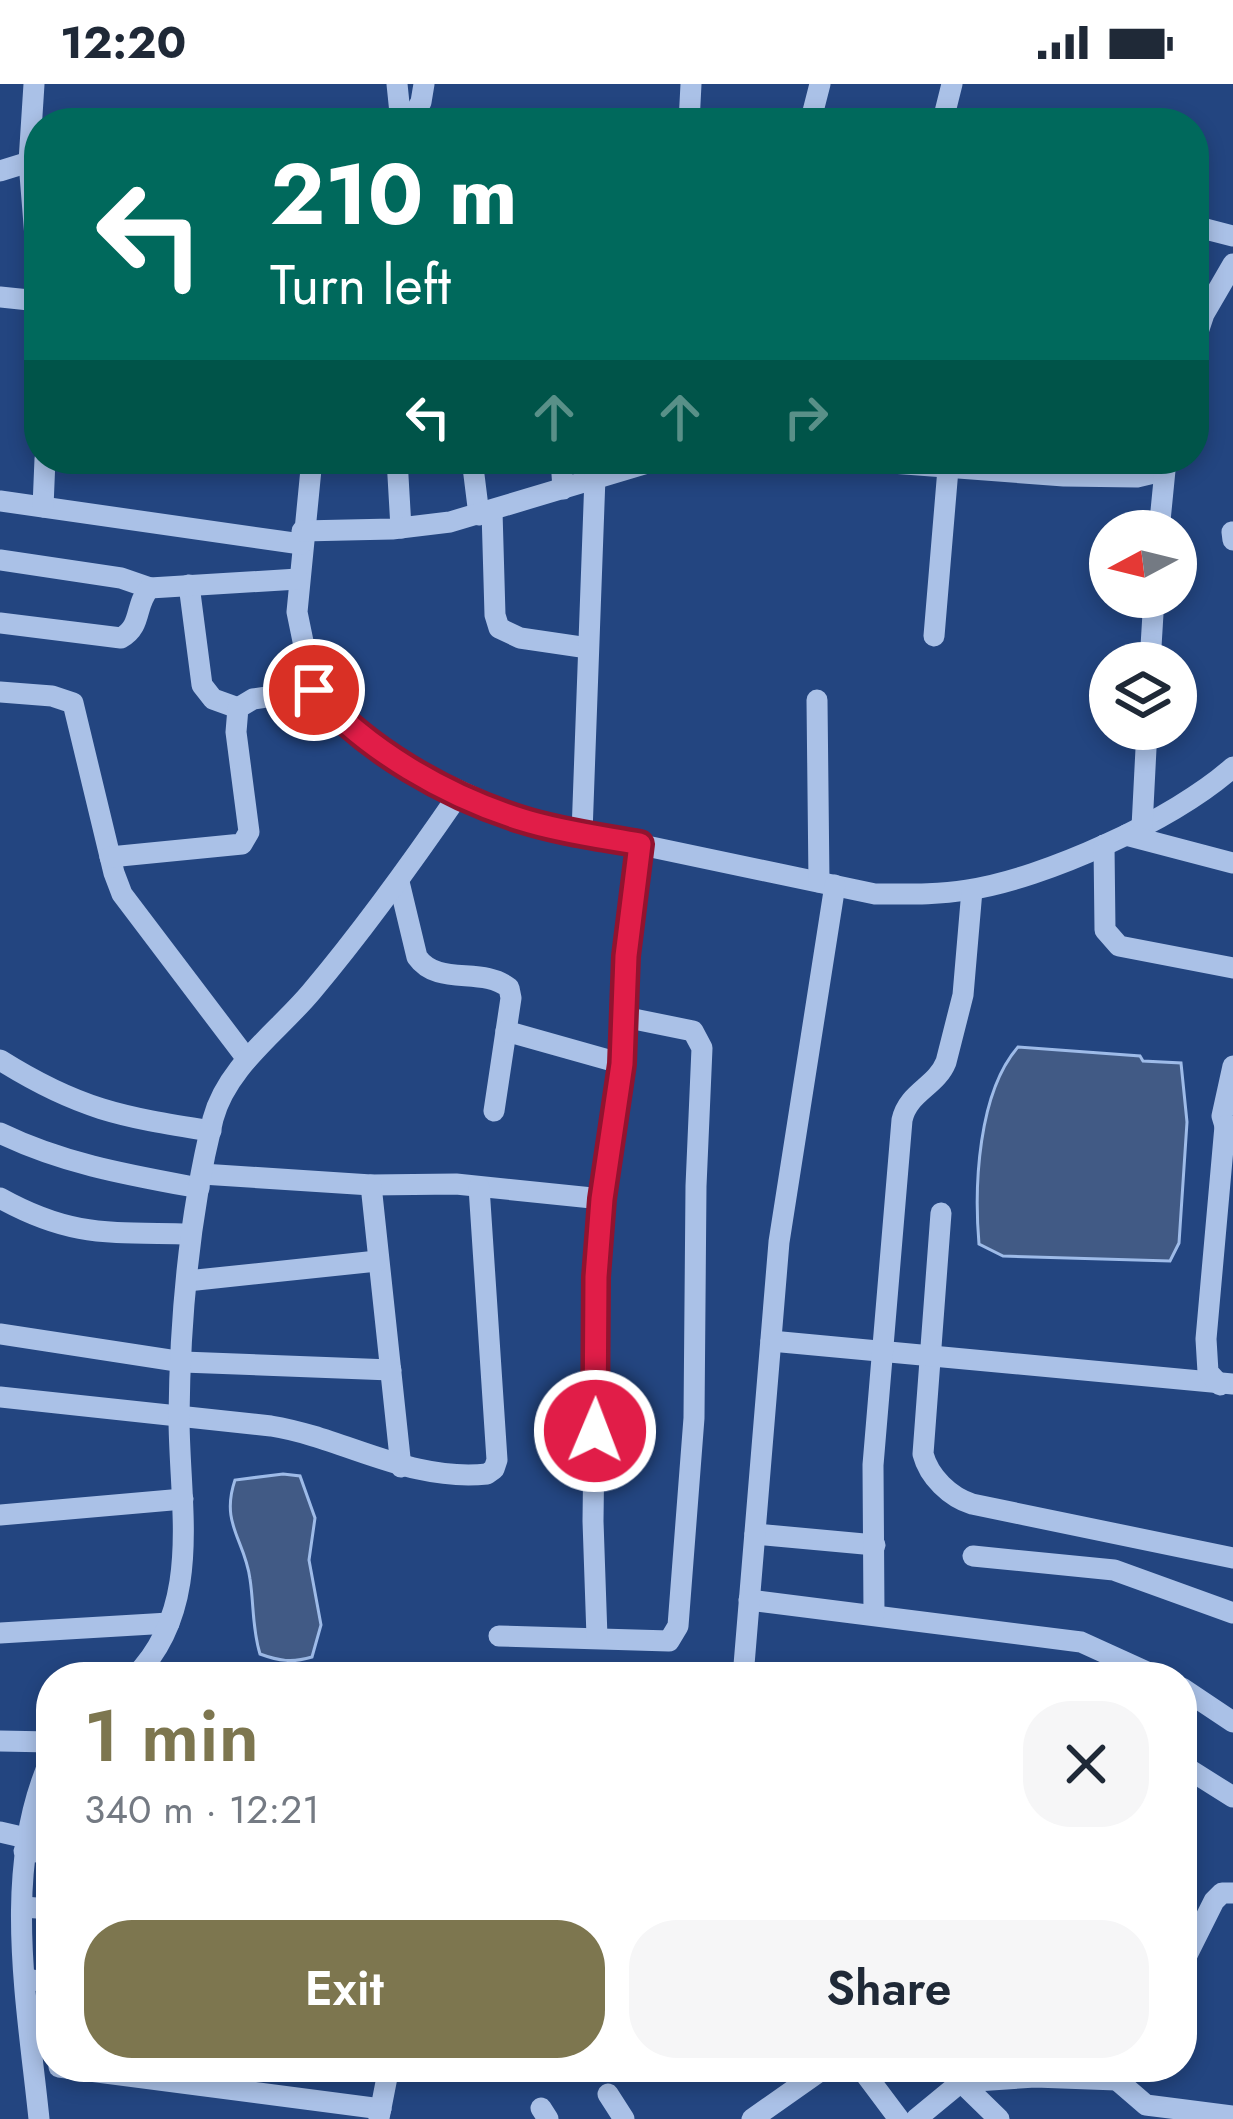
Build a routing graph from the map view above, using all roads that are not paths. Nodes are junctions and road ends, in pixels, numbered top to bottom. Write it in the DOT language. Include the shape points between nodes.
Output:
graph roads {
  1 [pos="1233,264"];
  2 [pos="1209,305"];
  3 [pos="44,474"];
  4 [pos="310,474"];
  5 [pos="398,474"];
  6 [pos="476,474"];
  7 [pos="562,474"];
  8 [pos="606,474"];
  9 [pos="948,474"];
  10 [pos="1066,474"];
  11 [pos="1150,474"];
  12 [pos="1165,474"];
  13 [pos="595,477"];
  14 [pos="562,489"];
  15 [pos="0,501"];
  16 [pos="43,507"];
  17 [pos="1162,510"];
  18 [pos="486,513"];
  19 [pos="401,528"];
  20 [pos="302,538"];
  21 [pos="0,560"];
  22 [pos="298,578"];
  23 [pos="189,585"];
  24 [pos="150,588"];
  25 [pos="0,623"];
  26 [pos="934,636"];
  27 [pos="588,648"];
  28 [pos="314,690"];
  29 [pos="0,692"];
  30 [pos="818,700"];
  31 [pos="238,708"];
  32 [pos="1144,750"];
  33 [pos="1228,779"];
  34 [pos="459,794"];
  35 [pos="1134,831"];
  36 [pos="582,833"];
  37 [pos="640,844"];
  38 [pos="1103,845"];
  39 [pos="110,857"];
  40 [pos="1233,862"];
  41 [pos="399,882"];
  42 [pos="827,884"];
  43 [pos="972,890"];
  44 [pos="1233,968"];
  45 [pos="624,1017"];
  46 [pos="506,1031"];
  47 [pos="247,1059"];
  48 [pos="0,1060"];
  49 [pos="622,1064"];
  50 [pos="1233,1068"];
  51 [pos="494,1111"];
  52 [pos="1229,1128"];
  53 [pos="211,1131"];
  54 [pos="0,1133"];
  55 [pos="200,1181"];
  56 [pos="371,1186"];
  57 [pos="479,1187"];
  58 [pos="0,1198"];
  59 [pos="602,1199"];
  60 [pos="941,1213"];
  61 [pos="1225,1224"];
  62 [pos="189,1234"];
  63 [pos="377,1261"];
  64 [pos="187,1281"];
  65 [pos="0,1334"];
  66 [pos="771,1341"];
  67 [pos="883,1352"];
  68 [pos="930,1355"];
  69 [pos="183,1362"];
  70 [pos="391,1370"];
  71 [pos="1224,1382"];
  72 [pos="0,1397"];
  73 [pos="1233,1398"];
  74 [pos="179,1416"];
  75 [pos="401,1467"];
  76 [pos="183,1499"];
  77 [pos="0,1515"];
  78 [pos="755,1534"];
  79 [pos="875,1545"];
  80 [pos="973,1556"];
  81 [pos="1233,1558"];
  82 [pos="749,1600"];
  83 [pos="1233,1613"];
  84 [pos="874,1614"];
  85 [pos="169,1623"];
  86 [pos="0,1633"];
  87 [pos="499,1636"];
  88 [pos="597,1636"];
  89 [pos="148,1662"];
  90 [pos="744,1662"];
  91 [pos="1125,1662"];
  92 [pos="1197,1698"];
  93 [pos="1233,1722"];
  94 [pos="0,1741"];
  95 [pos="36,1742"];
  96 [pos="1197,1774"];
  97 [pos="1233,1797"];
  98 [pos="36,1817"];
  99 [pos="0,1832"];
  100 [pos="25,1845"];
  101 [pos="36,1848"];
  102 [pos="1233,1894"];
  103 [pos="22,1907"];
  104 [pos="36,1908"];
  105 [pos="1197,1935"];
  106 [pos="27,1979"];
  107 [pos="36,1980"];
  108 [pos="36,2016"];
  109 [pos="45,2082"];
  110 [pos="163,2082"];
  111 [pos="386,2082"];
  112 [pos="805,2082"];
  113 [pos="871,2082"];
  114 [pos="961,2082"];
  115 [pos="1129,2082"];
  116 [pos="608,2094"];
  117 [pos="380,2114"];
  118 [pos="1233,2116"];
  119 [pos="39,2119"];
  120 [pos="625,2119"];
  121 [pos="752,2119"];
  122 [pos="899,2119"];
  123 [pos="916,2119"];
  124 [pos="998,2119"];
  1 -- 2 [label="street"];
  3 -- 16 [label="street"];
  4 -- 20 [label="street"];
  5 -- 19 [label="street"];
  6 -- 18 [label="street"];
  7 -- 14 [label="street"];
  8 -- 13 [label="street"];
  9 -- 26 [label="street"];
  10 -- 11 [label="street"];
  12 -- 17 [label="street"];
  13 -- 14 [label="street"];
  13 -- 27 [label="street"];
  14 -- 18 [label="street"];
  15 -- 16 [label="street"];
  16 -- 20 [label="street"];
  18 -- 19 [label="street"];
  18 -- 27 [label="street" via="500,628"];
  19 -- 20 [label="street"];
  20 -- 22 [label="street"];
  21 -- 24 [label="street"];
  22 -- 23 [label="street"];
  22 -- 28 [label="street"];
  23 -- 24 [label="street"];
  23 -- 31 [label="street" via="202,685 213,700"];
  24 -- 25 [label="street" via="121,638"];
  27 -- 36 [label="street"];
  28 -- 31 [label="street" via="254,698"];
  28 -- 34 [label="street" via="375,746"];
  29 -- 39 [label="street" via="73,704"];
  30 -- 42 [label="street"];
  31 -- 39 [label="street" via="248,839"];
  32 -- 35 [label="street"];
  33 -- 35 [label="street"];
  34 -- 36 [label="street"];
  34 -- 41 [label="street"];
  35 -- 38 [label="street"];
  35 -- 40 [label="street"];
  36 -- 37 [label="street"];
  37 -- 42 [label="street"];
  37 -- 45 [label="street"];
  38 -- 43 [label="street"];
  38 -- 44 [label="street" via="1109,939"];
  39 -- 47 [label="street" via="122,894"];
  41 -- 46 [label="street" via="424,966 504,982 511,998"];
  41 -- 47 [label="street"];
  42 -- 43 [label="street" via="875,894"];
  42 -- 66 [label="street"];
  43 -- 67 [label="street" via="963,995 946,1062 910,1099 902,1120"];
  45 -- 49 [label="street"];
  45 -- 88 [label="street" via="693,1031 702,1048 694,1418 676,1635 659,1642"];
  46 -- 49 [label="street"];
  46 -- 51 [label="street"];
  47 -- 53 [label="street"];
  48 -- 53 [label="street" via="83,1106"];
  49 -- 59 [label="street"];
  50 -- 52 [label="street" via="1222,1116"];
  52 -- 61 [label="street"];
  53 -- 55 [label="street"];
  54 -- 55 [label="street" via="62,1160"];
  55 -- 56 [label="street"];
  55 -- 62 [label="street"];
  56 -- 57 [label="street"];
  56 -- 63 [label="street"];
  57 -- 59 [label="street"];
  57 -- 75 [label="street" via="494,1468 471,1475"];
  58 -- 62 [label="street" via="79,1231"];
  59 -- 88 [label="street"];
  60 -- 68 [label="street"];
  61 -- 71 [label="street" via="1206,1339 1206,1364"];
  62 -- 64 [label="street"];
  63 -- 64 [label="street"];
  63 -- 70 [label="street"];
  64 -- 69 [label="street"];
  65 -- 69 [label="street"];
  66 -- 67 [label="street"];
  66 -- 78 [label="street"];
  67 -- 68 [label="street"];
  67 -- 79 [label="street"];
  68 -- 71 [label="street"];
  68 -- 81 [label="street" via="923,1454 961,1501"];
  69 -- 70 [label="street"];
  69 -- 74 [label="street"];
  70 -- 75 [label="street"];
  71 -- 73 [label="street"];
  72 -- 74 [label="street"];
  74 -- 75 [label="street" via="309,1432"];
  74 -- 76 [label="street"];
  76 -- 77 [label="street"];
  76 -- 85 [label="street" via="184,1547"];
  78 -- 79 [label="street"];
  78 -- 82 [label="street"];
  79 -- 84 [label="street"];
  80 -- 83 [label="street" via="1114,1570"];
  82 -- 84 [label="street"];
  82 -- 90 [label="street"];
  84 -- 91 [label="street" via="1081,1642"];
  85 -- 86 [label="street"];
  85 -- 89 [label="street"];
  87 -- 88 [label="street"];
  92 -- 93 [label="street"];
  94 -- 95 [label="street"];
  96 -- 97 [label="street"];
  98 -- 100 [label="street"];
  99 -- 100 [label="street"];
  100 -- 101 [label="street"];
  100 -- 103 [label="street"];
  102 -- 105 [label="street" via="1214,1901"];
  103 -- 104 [label="street"];
  103 -- 106 [label="street"];
  106 -- 107 [label="street"];
  106 -- 108 [label="street"];
  109 -- 119 [label="street"];
  110 -- 117 [label="street"];
  111 -- 117 [label="street"];
  112 -- 121 [label="street"];
  113 -- 122 [label="street"];
  114 -- 123 [label="street"];
  114 -- 124 [label="street"];
  115 -- 118 [label="street" via="1145,2104"];
  116 -- 120 [label="street"];
}
